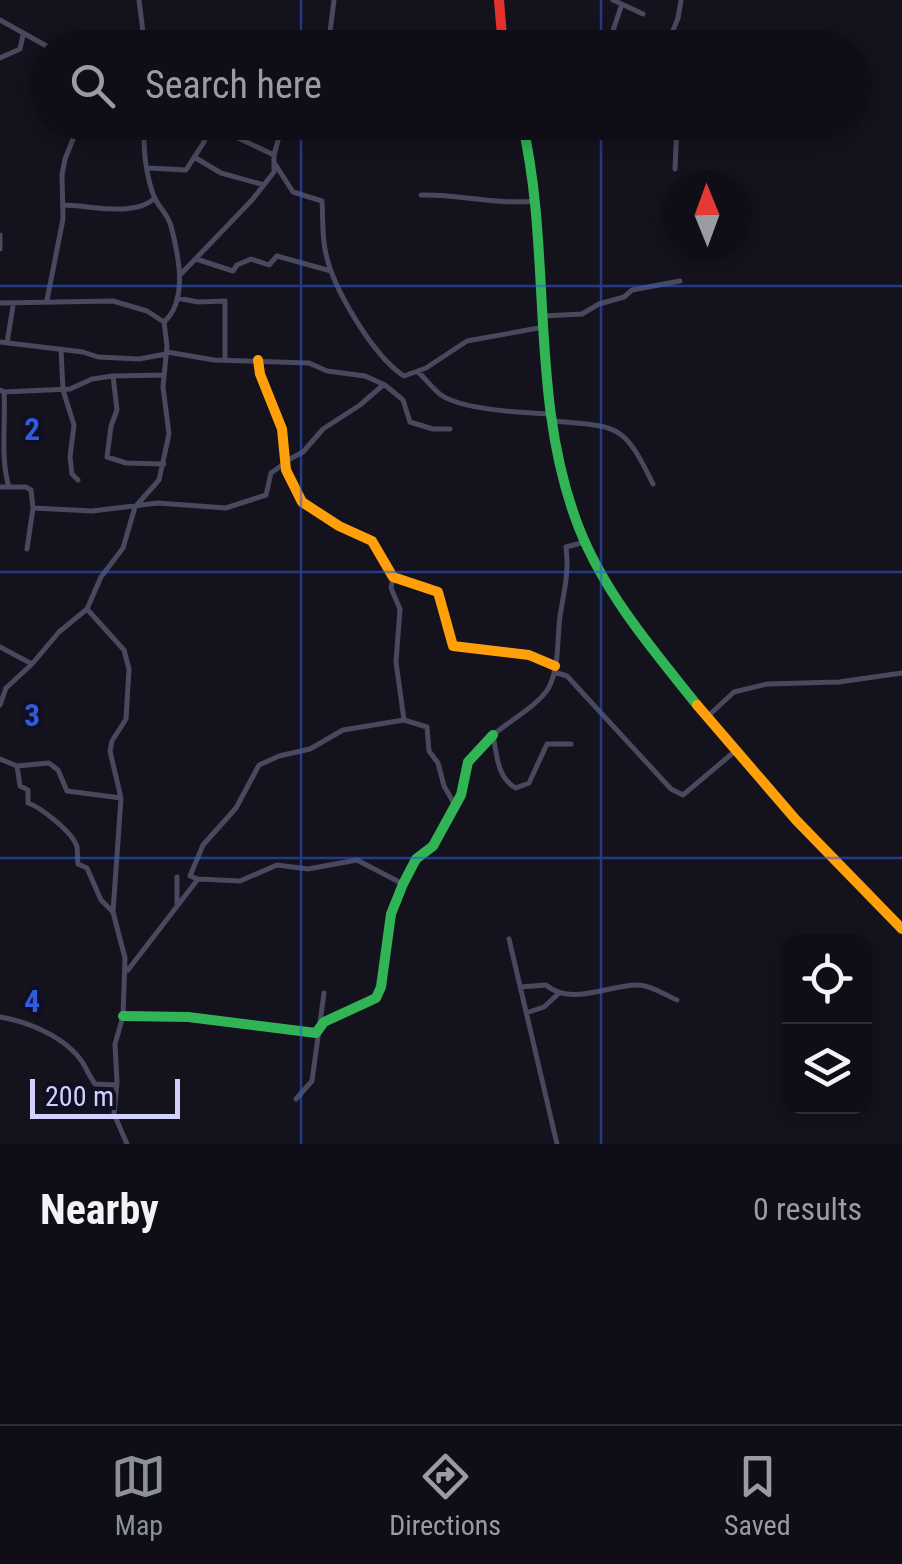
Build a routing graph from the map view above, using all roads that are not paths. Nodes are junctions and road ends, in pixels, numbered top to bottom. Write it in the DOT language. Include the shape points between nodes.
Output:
graph roads {
  1 [pos="139,0"];
  2 [pos="334,0"];
  3 [pos="499,0"];
  4 [pos="613,0"];
  5 [pos="681,0"];
  6 [pos="622,4"];
  7 [pos="643,14"];
  8 [pos="0,20"];
  9 [pos="143,30"];
  10 [pos="330,30"];
  11 [pos="502,30"];
  12 [pos="613,30"];
  13 [pos="673,30"];
  14 [pos="23,35"];
  15 [pos="30,38"];
  16 [pos="0,58"];
  17 [pos="73,140"];
  18 [pos="143,140"];
  19 [pos="203,140"];
  20 [pos="244,140"];
  21 [pos="278,140"];
  22 [pos="527,140"];
  23 [pos="676,140"];
  24 [pos="274,155"];
  25 [pos="194,157"];
  26 [pos="275,164"];
  27 [pos="148,168"];
  28 [pos="675,168"];
  29 [pos="264,186"];
  30 [pos="421,195"];
  31 [pos="155,198"];
  32 [pos="535,201"];
  33 [pos="62,204"];
  34 [pos="0,234"];
  35 [pos="0,249"];
  36 [pos="196,260"];
  37 [pos="331,272"];
  38 [pos="180,275"];
  39 [pos="680,281"];
  40 [pos="176,298"];
  41 [pos="47,300"];
  42 [pos="0,302"];
  43 [pos="14,305"];
  44 [pos="164,322"];
  45 [pos="545,322"];
  46 [pos="4,342"];
  47 [pos="61,349"];
  48 [pos="167,353"];
  49 [pos="225,359"];
  50 [pos="258,360"];
  51 [pos="418,372"];
  52 [pos="164,375"];
  53 [pos="114,376"];
  54 [pos="383,384"];
  55 [pos="63,390"];
  56 [pos="2,391"];
  57 [pos="552,418"];
  58 [pos="450,429"];
  59 [pos="287,461"];
  60 [pos="164,464"];
  61 [pos="78,480"];
  62 [pos="653,484"];
  63 [pos="0,486"];
  64 [pos="10,486"];
  65 [pos="33,508"];
  66 [pos="135,508"];
  67 [pos="584,542"];
  68 [pos="27,549"];
  69 [pos="393,577"];
  70 [pos="87,609"];
  71 [pos="0,647"];
  72 [pos="32,664"];
  73 [pos="555,669"];
  74 [pos="902,673"];
  75 [pos="0,705"];
  76 [pos="707,717"];
  77 [pos="404,720"];
  78 [pos="493,735"];
  79 [pos="571,744"];
  80 [pos="734,752"];
  81 [pos="0,759"];
  82 [pos="17,766"];
  83 [pos="121,798"];
  84 [pos="454,805"];
  85 [pos="177,877"];
  86 [pos="198,879"];
  87 [pos="403,884"];
  88 [pos="177,906"];
  89 [pos="113,912"];
  90 [pos="902,929"];
  91 [pos="509,939"];
  92 [pos="126,973"];
  93 [pos="520,987"];
  94 [pos="324,994"];
  95 [pos="558,994"];
  96 [pos="677,1000"];
  97 [pos="526,1014"];
  98 [pos="122,1016"];
  99 [pos="0,1017"];
  100 [pos="316,1033"];
  101 [pos="117,1085"];
  102 [pos="296,1099"];
  103 [pos="127,1144"];
  104 [pos="557,1144"];
  1 -- 9 [label="street"];
  2 -- 10 [label="street"];
  3 -- 11 [label="street"];
  4 -- 6 [label="street"];
  5 -- 13 [label="street"];
  6 -- 7 [label="street"];
  6 -- 12 [label="street"];
  8 -- 14 [label="street"];
  14 -- 15 [label="street"];
  14 -- 16 [label="street" via="20,48"];
  17 -- 33 [label="street"];
  18 -- 27 [label="street"];
  19 -- 25 [label="street"];
  20 -- 24 [label="street"];
  21 -- 24 [label="street"];
  22 -- 32 [label="street"];
  23 -- 28 [label="street"];
  24 -- 26 [label="street"];
  25 -- 27 [label="street" via="186,170"];
  25 -- 29 [label="street"];
  26 -- 29 [label="street"];
  26 -- 37 [label="street" via="293,192 322,201"];
  27 -- 31 [label="street"];
  29 -- 36 [label="street"];
  30 -- 32 [label="street"];
  31 -- 33 [label="street" via="146,207"];
  31 -- 38 [label="street" via="170,225"];
  32 -- 45 [label="street"];
  33 -- 41 [label="street"];
  34 -- 35 [label="street"];
  36 -- 37 [label="street" via="233,271 251,259 269,265 278,256"];
  36 -- 38 [label="street"];
  37 -- 51 [label="street" via="388,366 404,376"];
  38 -- 40 [label="street"];
  39 -- 45 [label="street" via="632,290 582,314"];
  40 -- 44 [label="street"];
  40 -- 49 [label="street" via="225,302"];
  41 -- 43 [label="street"];
  41 -- 44 [label="street" via="113,301"];
  42 -- 43 [label="street"];
  43 -- 46 [label="street"];
  44 -- 48 [label="street"];
  45 -- 51 [label="street" via="467,342"];
  45 -- 57 [label="street"];
  46 -- 47 [label="street"];
  47 -- 48 [label="street" via="103,358"];
  47 -- 55 [label="street"];
  48 -- 49 [label="street"];
  48 -- 52 [label="street"];
  49 -- 50 [label="street"];
  50 -- 54 [label="street" via="309,363"];
  50 -- 59 [label="street"];
  51 -- 57 [label="street" via="462,404"];
  52 -- 53 [label="street"];
  52 -- 60 [label="street"];
  53 -- 55 [label="street"];
  53 -- 60 [label="street" via="118,410 107,456"];
  54 -- 58 [label="street" via="403,400 413,424"];
  54 -- 59 [label="street"];
  55 -- 56 [label="street"];
  55 -- 61 [label="street"];
  56 -- 64 [label="street"];
  57 -- 62 [label="street" via="617,430 636,449"];
  57 -- 67 [label="street"];
  59 -- 66 [label="street" via="271,474 266,494 226,508"];
  59 -- 69 [label="street" via="302,502 372,540"];
  60 -- 66 [label="street" via="160,480"];
  63 -- 64 [label="street"];
  64 -- 65 [label="street" via="31,490"];
  65 -- 66 [label="street"];
  65 -- 68 [label="street"];
  66 -- 70 [label="street" via="123,548"];
  67 -- 73 [label="street" via="566,547 568,585"];
  67 -- 76 [label="street" via="615,598"];
  69 -- 73 [label="street" via="438,592 454,646 529,655"];
  69 -- 77 [label="street"];
  70 -- 72 [label="street"];
  70 -- 83 [label="street" via="124,650 129,669 126,718 110,752"];
  71 -- 72 [label="street"];
  72 -- 75 [label="street" via="6,688"];
  73 -- 78 [label="street" via="540,699"];
  73 -- 80 [label="street" via="671,789 684,795"];
  74 -- 76 [label="street" via="767,684 734,692"];
  76 -- 80 [label="street"];
  77 -- 84 [label="street" via="427,727 429,751"];
  77 -- 86 [label="street" via="343,730 260,766 194,859 190,876"];
  78 -- 79 [label="street" via="499,767 516,788 529,783 547,744"];
  78 -- 84 [label="street" via="468,762"];
  80 -- 90 [label="street"];
  81 -- 82 [label="street"];
  82 -- 83 [label="street" via="49,763 67,791"];
  82 -- 89 [label="street" via="28,803 66,830 78,864"];
  83 -- 89 [label="street"];
  84 -- 87 [label="street"];
  85 -- 88 [label="street"];
  86 -- 87 [label="street" via="240,881 277,865 308,869 357,860"];
  86 -- 88 [label="street"];
  87 -- 100 [label="street" via="390,914 376,998 324,1022"];
  88 -- 92 [label="street"];
  89 -- 92 [label="street"];
  91 -- 93 [label="street"];
  92 -- 98 [label="street"];
  93 -- 95 [label="street" via="546,985"];
  93 -- 97 [label="street"];
  94 -- 100 [label="street"];
  95 -- 96 [label="street" via="640,985"];
  95 -- 97 [label="street"];
  97 -- 104 [label="street"];
  98 -- 100 [label="street"];
  98 -- 101 [label="street"];
  99 -- 101 [label="street" via="58,1040 95,1084"];
  100 -- 102 [label="street" via="312,1081"];
  101 -- 103 [label="street" via="114,1114"];
}
